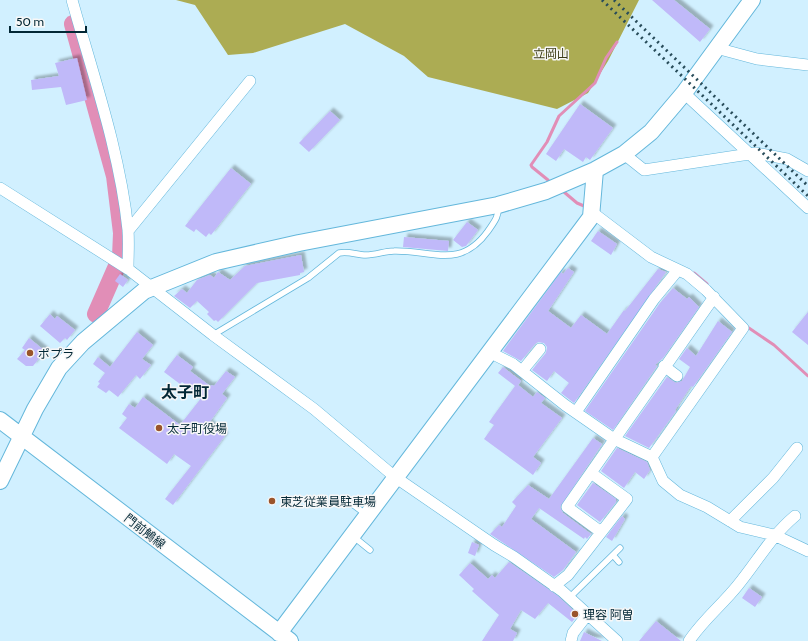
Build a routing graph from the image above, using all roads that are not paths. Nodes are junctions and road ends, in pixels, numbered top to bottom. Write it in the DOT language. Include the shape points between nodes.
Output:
graph roads {
  1 [pos="72,0"];
  2 [pos="752,0"];
  3 [pos="716,48"];
  4 [pos="808,65"];
  5 [pos="250,81"];
  6 [pos="684,93"];
  7 [pos="751,153"];
  8 [pos="624,154"];
  9 [pos="595,170"];
  10 [pos="808,171"];
  11 [pos="0,188"];
  12 [pos="498,205"];
  13 [pos="808,208"];
  14 [pos="593,213"];
  15 [pos="128,231"];
  16 [pos="122,265"];
  17 [pos="678,270"];
  18 [pos="151,288"];
  19 [pos="714,298"];
  20 [pos="213,335"];
  21 [pos="540,349"];
  22 [pos="489,352"];
  23 [pos="664,366"];
  24 [pos="522,371"];
  25 [pos="677,376"];
  26 [pos="576,412"];
  27 [pos="0,420"];
  28 [pos="22,437"];
  29 [pos="614,439"];
  30 [pos="797,448"];
  31 [pos="652,457"];
  32 [pos="591,473"];
  33 [pos="395,477"];
  34 [pos="0,481"];
  35 [pos="348,501"];
  36 [pos="367,515"];
  37 [pos="795,516"];
  38 [pos="730,521"];
  39 [pos="601,532"];
  40 [pos="352,535"];
  41 [pos="774,535"];
  42 [pos="620,548"];
  43 [pos="370,550"];
  44 [pos="808,551"];
  45 [pos="613,555"];
  46 [pos="619,562"];
  47 [pos="554,586"];
  48 [pos="569,598"];
  49 [pos="587,615"];
  50 [pos="282,638"];
  51 [pos="571,641"];
  52 [pos="617,641"];
  53 [pos="689,641"];
  1 -- 15 [label="street" via="122,186"];
  2 -- 3 [label="street"];
  3 -- 4 [label="street" via="757,59"];
  3 -- 6 [label="street"];
  5 -- 15 [label="street"];
  6 -- 7 [label="street"];
  6 -- 8 [label="street" via="651,132"];
  7 -- 8 [label="street" via="644,170"];
  7 -- 10 [label="street" via="787,159"];
  7 -- 13 [label="street"];
  8 -- 9 [label="street"];
  9 -- 12 [label="street" via="546,191"];
  9 -- 14 [label="street"];
  11 -- 16 [label="street"];
  12 -- 18 [label="street" via="299,243 216,262"];
  12 -- 20 [label="lane" via="499,215 472,249 451,256 393,250 366,255 339,253 308,278"];
  14 -- 17 [label="street" via="651,257"];
  14 -- 22 [label="street"];
  15 -- 16 [label="street"];
  16 -- 18 [label="street"];
  17 -- 19 [label="street"];
  17 -- 26 [label="street" via="654,299"];
  18 -- 20 [label="street"];
  18 -- 28 [label="street" via="82,342 59,368"];
  19 -- 23 [label="street"];
  19 -- 31 [label="street" via="743,328"];
  20 -- 33 [label="street" via="314,409"];
  21 -- 24 [label="street"];
  22 -- 24 [label="street"];
  22 -- 33 [label="street"];
  23 -- 25 [label="street"];
  23 -- 29 [label="street"];
  24 -- 26 [label="street"];
  26 -- 29 [label="street"];
  27 -- 28 [label="street, 門前鵤線"];
  28 -- 34 [label="street"];
  28 -- 50 [label="street, 門前鵤線"];
  29 -- 31 [label="street"];
  29 -- 32 [label="street"];
  30 -- 38 [label="street" via="773,478"];
  31 -- 38 [label="street" via="663,481 680,495"];
  32 -- 39 [label="street" via="567,507"];
  32 -- 39 [label="street" via="627,499"];
  33 -- 36 [label="street"];
  33 -- 47 [label="street"];
  35 -- 36 [label="lane"];
  36 -- 40 [label="street"];
  37 -- 41 [label="street"];
  38 -- 41 [label="street" via="740,527"];
  39 -- 47 [label="street" via="568,575"];
  40 -- 43 [label="lane"];
  40 -- 50 [label="street"];
  41 -- 44 [label="street"];
  41 -- 53 [label="street" via="737,586"];
  42 -- 45 [label="lane"];
  45 -- 46 [label="lane"];
  45 -- 48 [label="lane"];
  47 -- 48 [label="street"];
  48 -- 49 [label="street"];
  49 -- 51 [label="street" via="573,633"];
  49 -- 52 [label="street"];
}
